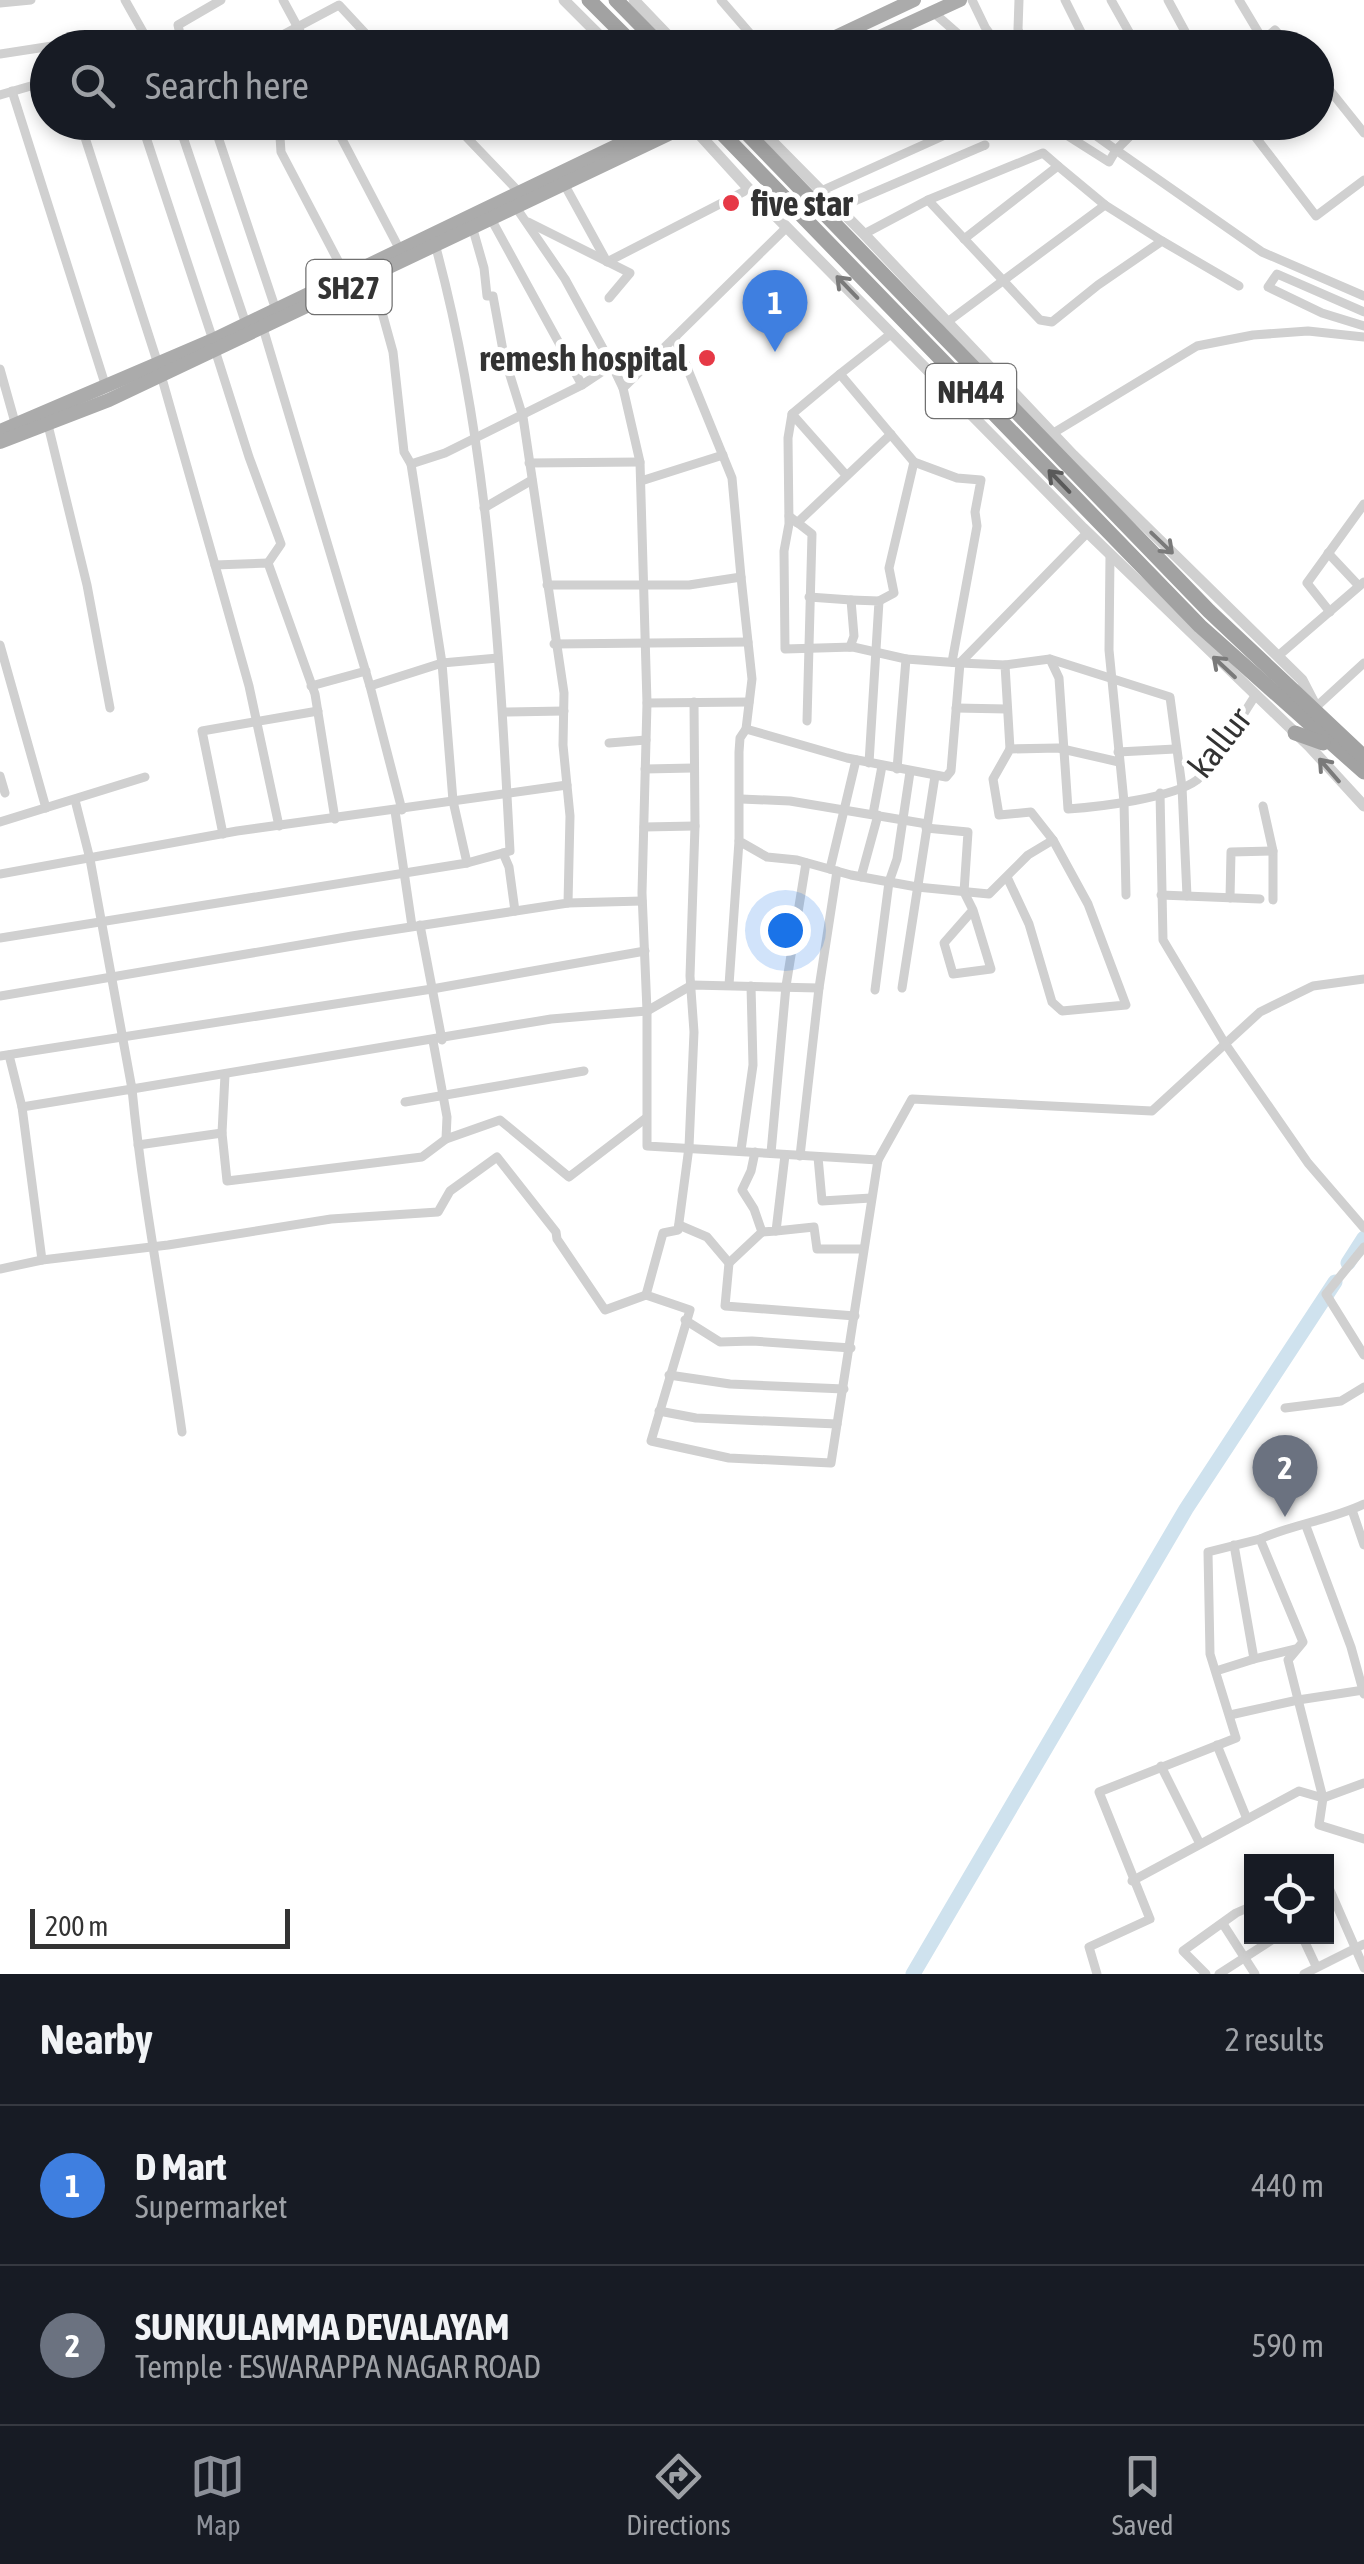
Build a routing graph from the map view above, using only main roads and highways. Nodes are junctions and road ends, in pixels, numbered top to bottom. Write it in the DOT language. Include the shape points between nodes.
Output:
graph roads {
  1 [pos="589,0"];
  2 [pos="616,0"];
  3 [pos="914,0"];
  4 [pos="960,0"];
  5 [pos="618,30"];
  6 [pos="645,30"];
  7 [pos="850,30"];
  8 [pos="893,30"];
  9 [pos="631,140"];
  10 [pos="654,140"];
  11 [pos="728,140"];
  12 [pos="754,140"];
  13 [pos="517,199"];
  14 [pos="214,345"];
  15 [pos="159,370"];
  16 [pos="0,431"];
  17 [pos="0,442"];
  18 [pos="1294,734"];
  19 [pos="1331,746"];
  20 [pos="1364,758"];
  21 [pos="1364,772"];
  1 -- 5 [label="highway"];
  2 -- 6 [label="highway"];
  3 -- 7 [label="main road"];
  4 -- 8 [label="main road"];
  9 -- 13 [label="main road, SH27"];
  10 -- 13 [label="main road, SH27"];
  19 -- 11 [label="highway, NH44, one-way" via="1200,626"];
  12 -- 20 [label="highway, NH44" via="1209,611"];
  13 -- 14 [label="main road, SH27" via="246,324"];
  13 -- 14 [label="main road, SH27" via="372,276"];
  14 -- 15 [label="main road, SH27"];
  15 -- 16 [label="main road, SH27"];
  15 -- 17 [label="main road, SH27"];
  18 -- 19 [label="highway"];
  19 -- 21 [label="highway, NH44"];
}
